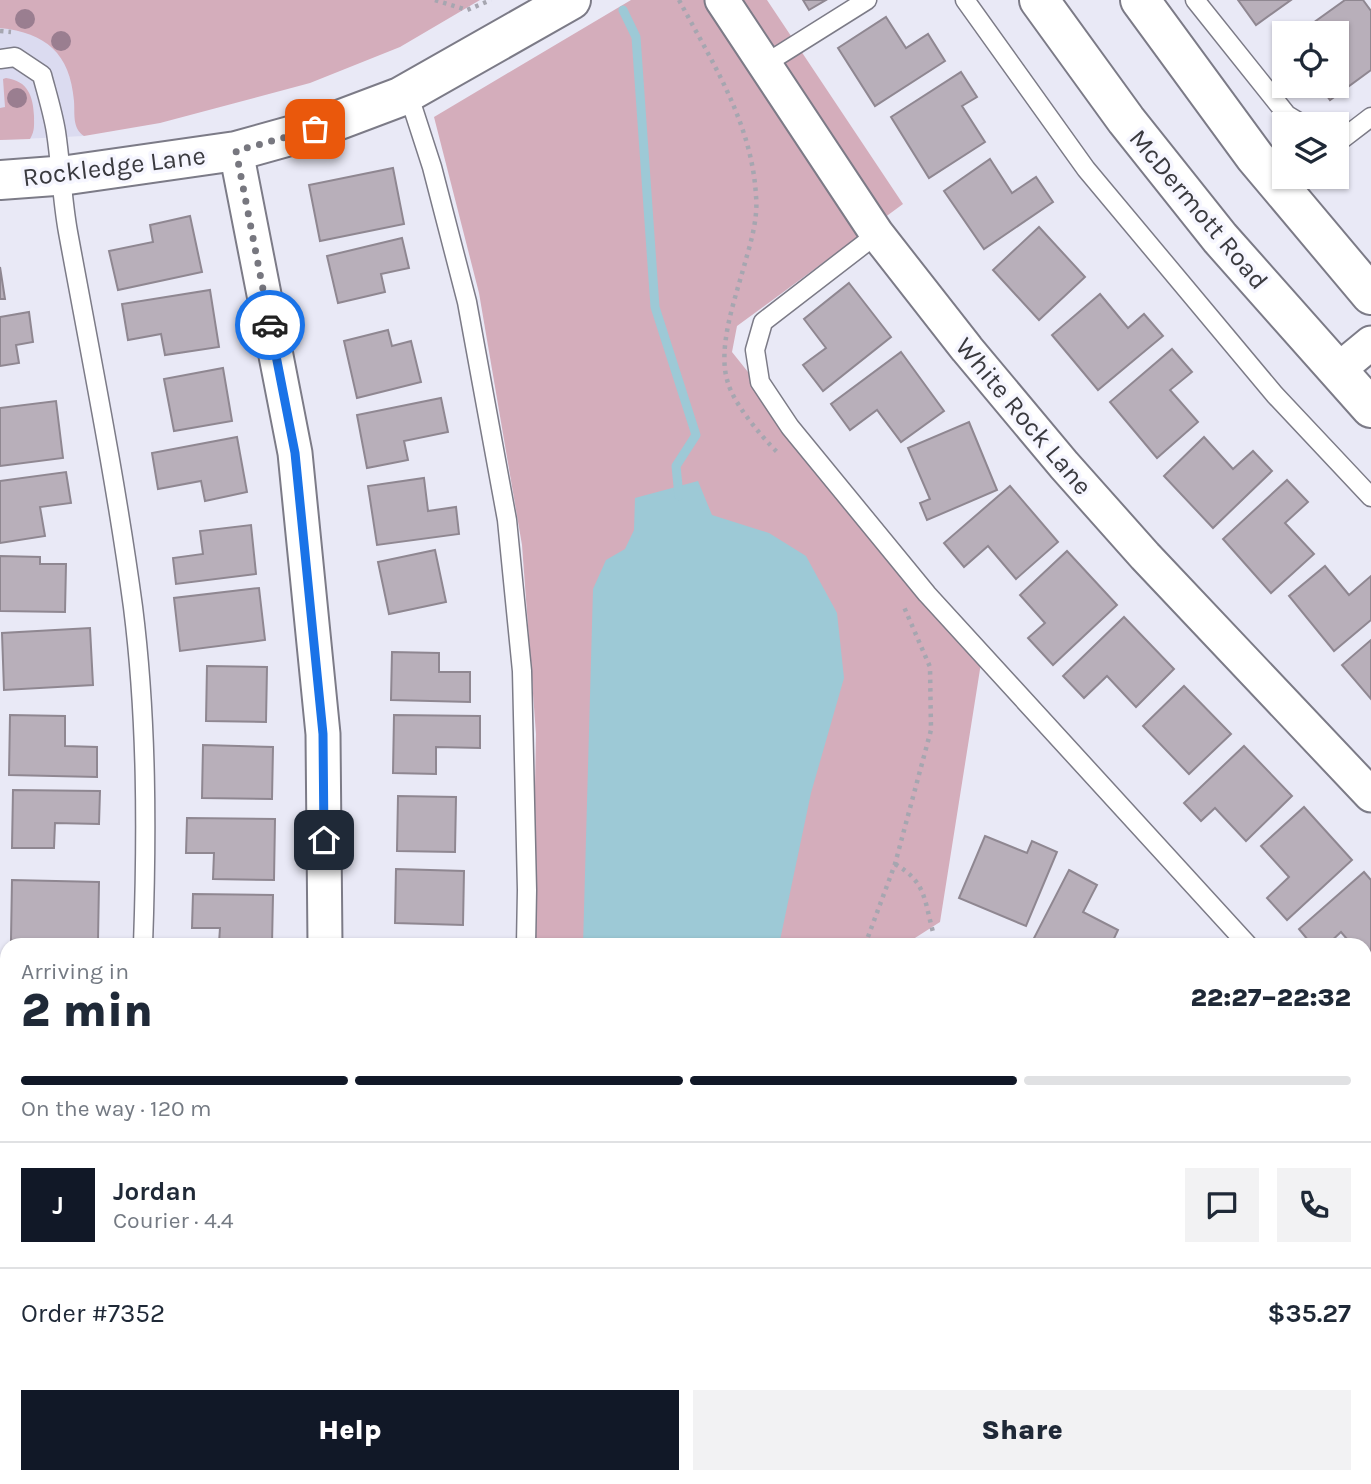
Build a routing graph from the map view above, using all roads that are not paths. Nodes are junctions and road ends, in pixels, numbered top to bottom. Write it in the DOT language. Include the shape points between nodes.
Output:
graph roads {
  1 [pos="571,0"];
  2 [pos="722,0"];
  3 [pos="867,0"];
  4 [pos="965,0"];
  5 [pos="1039,0"];
  6 [pos="1140,0"];
  7 [pos="1195,0"];
  8 [pos="0,59"];
  9 [pos="765,64"];
  10 [pos="408,93"];
  11 [pos="1285,112"];
  12 [pos="1371,117"];
  13 [pos="1349,134"];
  14 [pos="236,151"];
  15 [pos="60,175"];
  16 [pos="0,180"];
  17 [pos="877,234"];
  18 [pos="1371,295"];
  19 [pos="1371,343"];
  20 [pos="1337,372"];
  21 [pos="1371,408"];
  22 [pos="1371,497"];
  23 [pos="1371,796"];
  24 [pos="143,938"];
  25 [pos="324,938"];
  26 [pos="526,938"];
  27 [pos="1242,938"];
  1 -- 10 [label="main road, Rockledge Lane"];
  2 -- 9 [label="street, White Rock Lane"];
  3 -- 9 [label="lane"];
  4 -- 22 [label="lane" via="1094,178 1275,394"];
  5 -- 20 [label="main road, McDermott Road" via="1220,238"];
  6 -- 18 [label="main road" via="1255,157"];
  7 -- 11 [label="lane"];
  8 -- 15 [label="lane" via="15,57 43,75 56,130"];
  9 -- 17 [label="street, White Rock Lane"];
  10 -- 14 [label="main road, Rockledge Lane" via="315,129"];
  10 -- 26 [label="lane" via="467,302 507,520 522,671"];
  12 -- 13 [label="lane"];
  14 -- 15 [label="main road, Rockledge Lane"];
  14 -- 25 [label="street" via="295,453 323,734"];
  15 -- 16 [label="main road, Rockledge Lane"];
  15 -- 24 [label="lane" via="133,609 142,723"];
  17 -- 23 [label="street, White Rock Lane" via="1073,475"];
  17 -- 27 [label="lane" via="763,322 755,350 760,382 790,427 927,594"];
  19 -- 20 [label="street"];
  20 -- 21 [label="main road, McDermott Road"];
}
